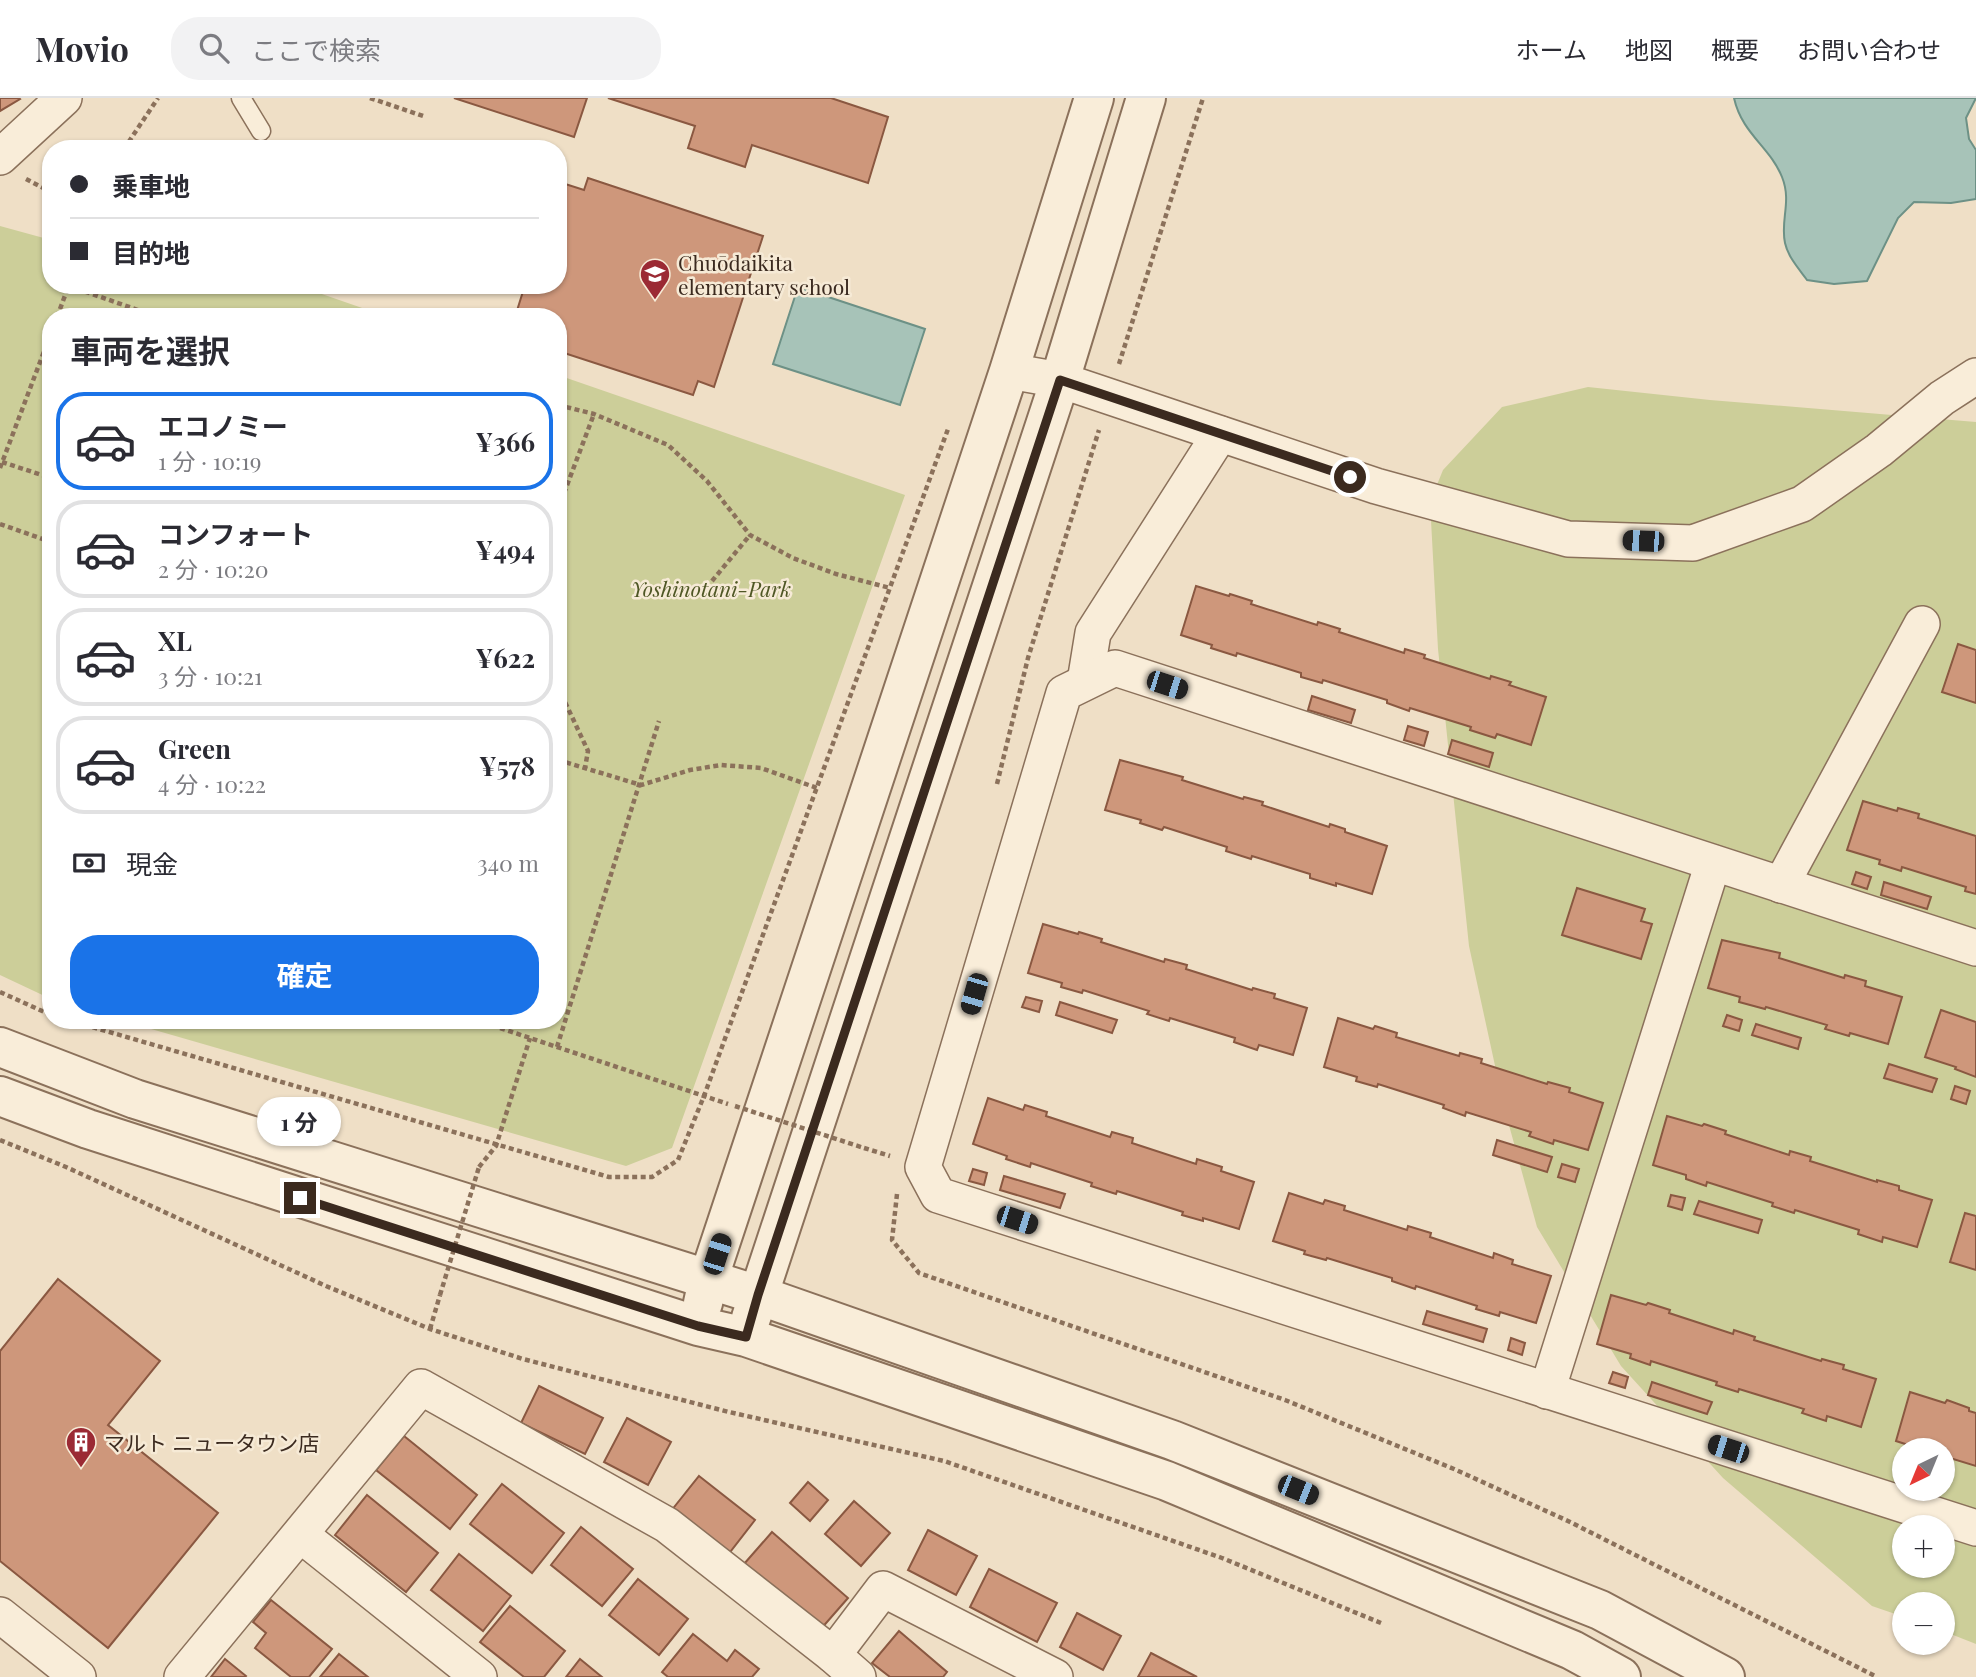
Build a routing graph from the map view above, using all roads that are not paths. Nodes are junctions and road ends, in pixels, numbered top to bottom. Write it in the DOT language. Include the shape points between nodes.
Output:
graph roads {
  1 [pos="64,98"];
  2 [pos="241,98"];
  3 [pos="1094,98"];
  4 [pos="1146,98"];
  5 [pos="261,131"];
  6 [pos="0,157"];
  7 [pos="1009,371"];
  8 [pos="1976,376"];
  9 [pos="1060,380"];
  10 [pos="1220,434"];
  11 [pos="1922,624"];
  12 [pos="1085,682"];
  13 [pos="1713,863"];
  14 [pos="1781,885"];
  15 [pos="1976,948"];
  16 [pos="0,1047"];
  17 [pos="0,1096"];
  18 [pos="708,1280"];
  19 [pos="758,1295"];
  20 [pos="698,1326"];
  21 [pos="746,1337"];
  22 [pos="1547,1391"];
  23 [pos="1976,1528"];
  24 [pos="301,1535"];
  25 [pos="0,1615"];
  26 [pos="845,1666"];
  27 [pos="78,1677"];
  28 [pos="182,1677"];
  29 [pos="479,1677"];
  30 [pos="1055,1677"];
  31 [pos="1621,1677"];
  32 [pos="1725,1677"];
  1 -- 6 [label="street"];
  2 -- 5 [label="lane"];
  3 -- 7 [label="street"];
  4 -- 9 [label="street"];
  7 -- 9 [label="street"];
  7 -- 18 [label="street"];
  8 -- 10 [label="street" via="1802,504 1693,543 1568,539 1376,486"];
  9 -- 10 [label="street"];
  9 -- 19 [label="street"];
  10 -- 12 [label="street" via="1093,633"];
  11 -- 14 [label="street"];
  12 -- 13 [label="street" via="1115,668"];
  12 -- 22 [label="street" via="1064,693 923,1167 938,1195"];
  13 -- 14 [label="street"];
  13 -- 22 [label="street"];
  14 -- 15 [label="street"];
  16 -- 18 [label="street" via="135,1099"];
  17 -- 20 [label="street" via="88,1129"];
  18 -- 19 [label="street"];
  18 -- 20 [label="street"];
  19 -- 21 [label="street"];
  19 -- 32 [label="street" via="1185,1445 1601,1610"];
  20 -- 21 [label="street"];
  21 -- 31 [label="street" via="1167,1481 1572,1650"];
  22 -- 23 [label="street"];
  24 -- 26 [label="street" via="421,1387 667,1525"];
  24 -- 28 [label="street"];
  24 -- 29 [label="street"];
  25 -- 27 [label="street"];
  26 -- 30 [label="street" via="883,1589"];
}
